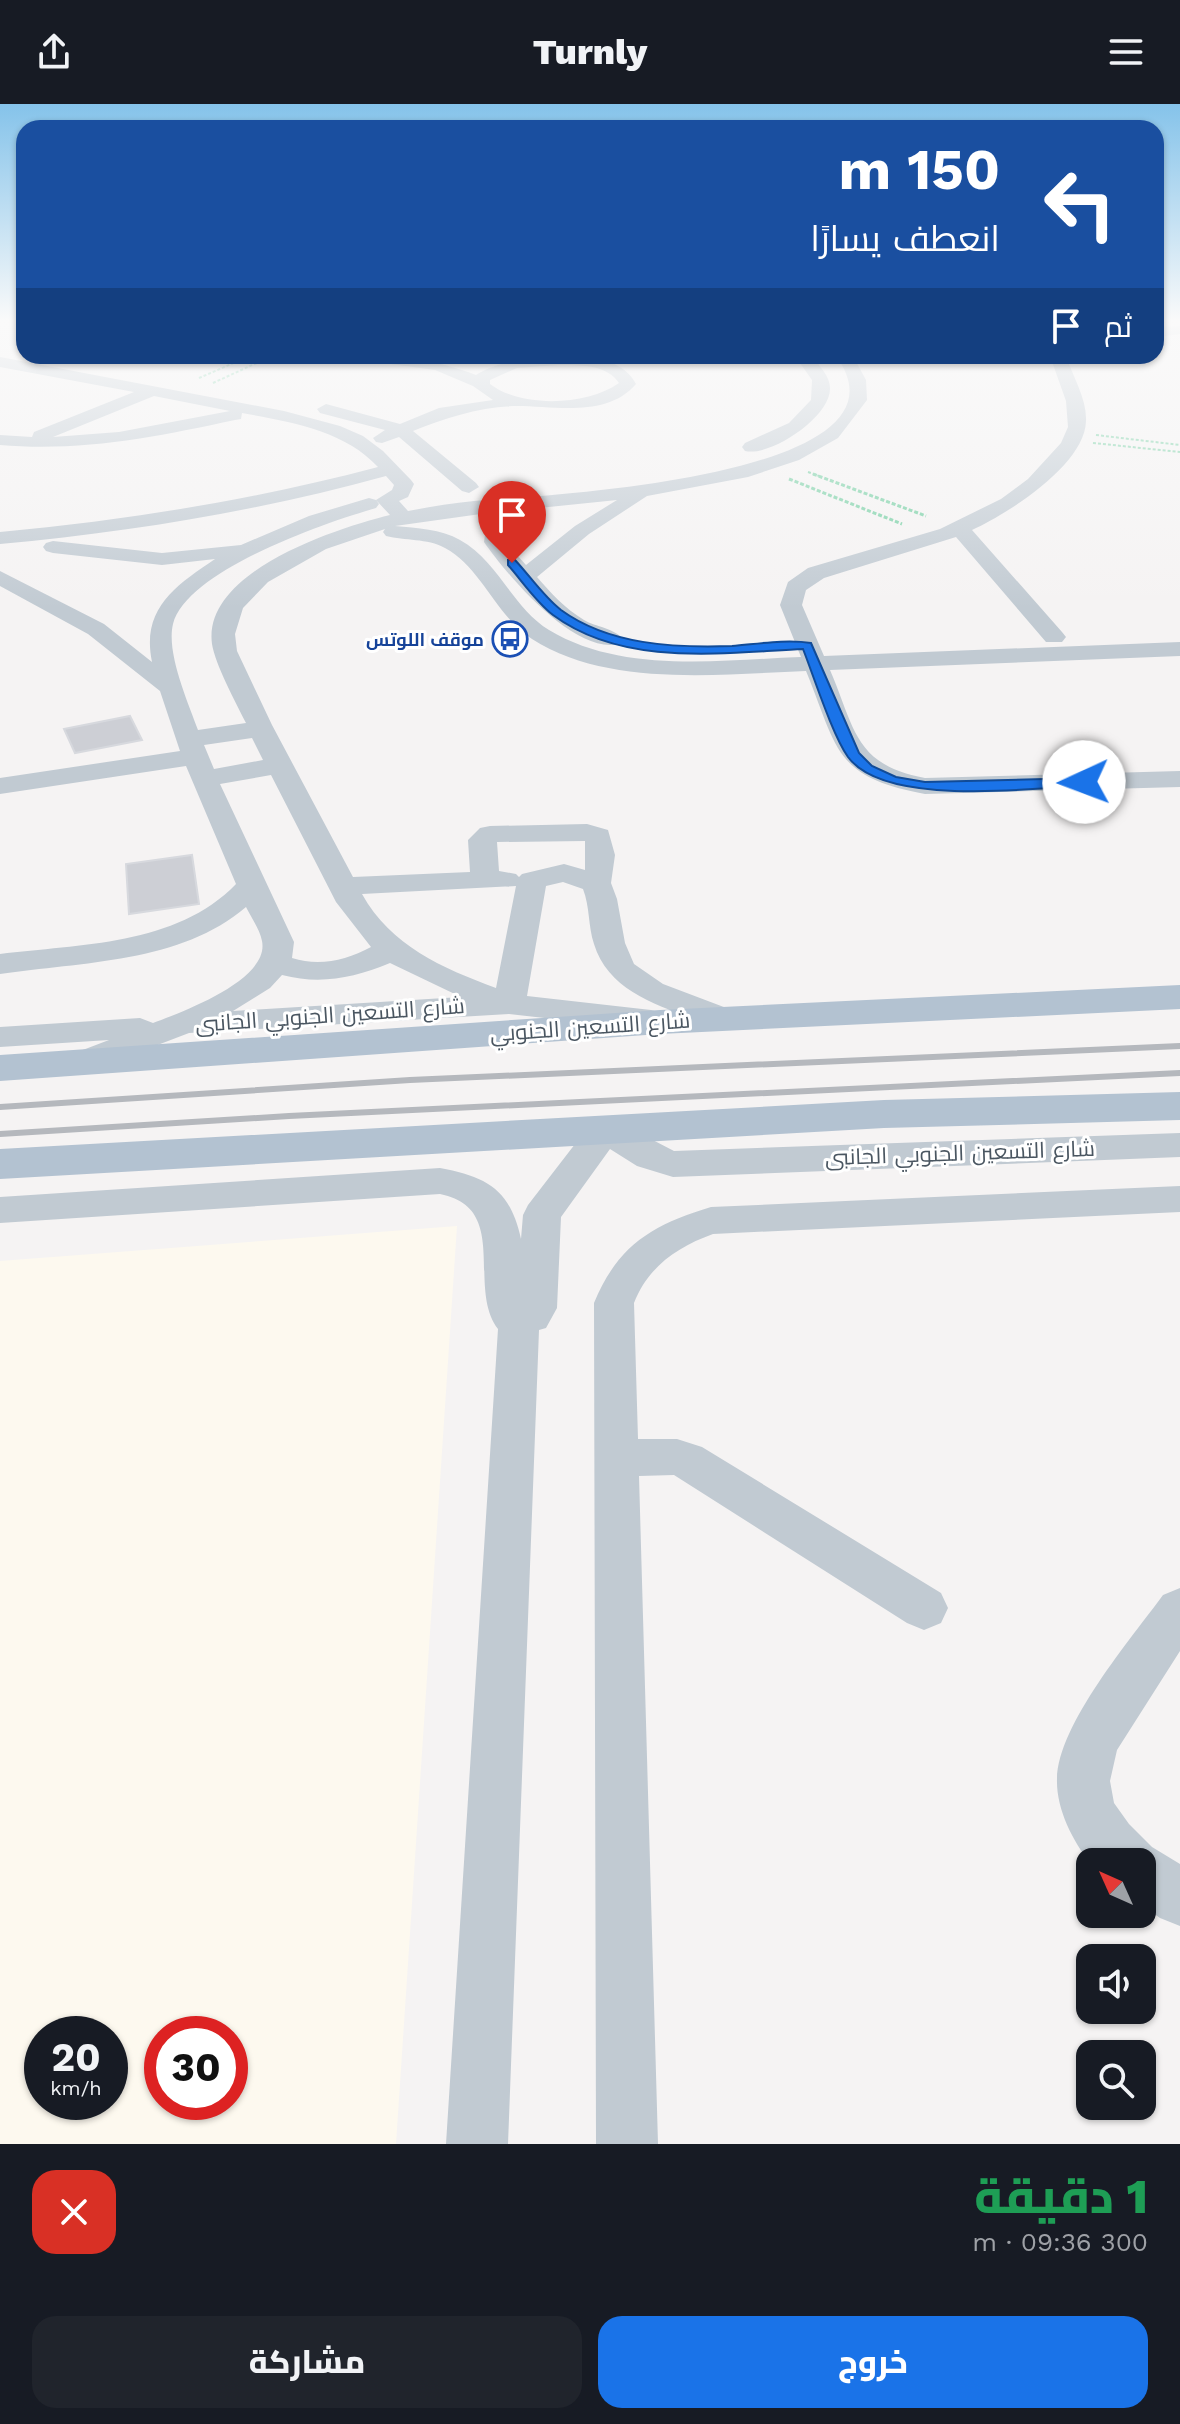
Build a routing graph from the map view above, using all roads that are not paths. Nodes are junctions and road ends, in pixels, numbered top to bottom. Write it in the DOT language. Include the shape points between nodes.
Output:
graph roads {
  1 [pos="88,417"];
  2 [pos="224,417"];
  3 [pos="281,417"];
  4 [pos="363,417"];
  5 [pos="371,417"];
  6 [pos="434,417"];
  7 [pos="802,417"];
  8 [pos="848,417"];
  9 [pos="1078,417"];
  10 [pos="367,418"];
  11 [pos="334,430"];
  12 [pos="403,432"];
  13 [pos="0,440"];
  14 [pos="357,440"];
  15 [pos="24,443"];
  16 [pos="413,479"];
  17 [pos="462,481"];
  18 [pos="647,491"];
  19 [pos="537,493"];
  20 [pos="386,500"];
  21 [pos="404,518"];
  22 [pos="496,526"];
  23 [pos="960,529"];
  24 [pos="344,536"];
  25 [pos="438,536"];
  26 [pos="0,539"];
  27 [pos="249,547"];
  28 [pos="16,557"];
  29 [pos="177,558"];
  30 [pos="525,576"];
  31 [pos="0,577"];
  32 [pos="158,587"];
  33 [pos="1180,633"];
  34 [pos="1058,643"];
  35 [pos="1180,649"];
  36 [pos="811,653"];
  37 [pos="168,686"];
  38 [pos="260,729"];
  39 [pos="197,758"];
  40 [pos="279,765"];
  41 [pos="1180,779"];
  42 [pos="0,786"];
  43 [pos="485,880"];
  44 [pos="532,880"];
  45 [pos="596,883"];
  46 [pos="252,884"];
  47 [pos="343,886"];
  48 [pos="392,949"];
  49 [pos="275,963"];
  50 [pos="0,964"];
  51 [pos="1180,997"];
  52 [pos="509,1004"];
  53 [pos="725,1019"];
  54 [pos="660,1022"];
  55 [pos="174,1025"];
  56 [pos="0,1037"];
  57 [pos="0,1053"];
  58 [pos="64,1064"];
  59 [pos="0,1068"];
  60 [pos="1180,1106"];
  61 [pos="605,1130"];
  62 [pos="1180,1145"];
  63 [pos="297,1147"];
  64 [pos="0,1164"];
  65 [pos="351,1186"];
  66 [pos="1180,1199"];
  67 [pos="0,1210"];
  68 [pos="519,1320"];
  69 [pos="616,1458"];
  70 [pos="924,1608"];
  71 [pos="1180,1610"];
  72 [pos="1115,1848"];
  73 [pos="1156,1881"];
  74 [pos="1180,1898"];
  75 [pos="477,2144"];
  76 [pos="627,2144"];
  1 -- 15 [label="street"];
  2 -- 15 [label="street" via="100,442"];
  3 -- 11 [label="street"];
  4 -- 10 [label="street"];
  5 -- 10 [label="street"];
  6 -- 12 [label="street"];
  7 -- 19 [label="street" via="770,439 730,454"];
  8 -- 18 [label="street" via="826,438 768,464"];
  9 -- 23 [label="street" via="1074,436 1050,468 1027,489"];
  10 -- 11 [label="street"];
  10 -- 12 [label="street"];
  11 -- 14 [label="street"];
  12 -- 14 [label="street"];
  12 -- 17 [label="street"];
  13 -- 15 [label="street"];
  14 -- 16 [label="street"];
  16 -- 17 [label="street"];
  16 -- 20 [label="street"];
  16 -- 26 [label="street"];
  17 -- 19 [label="street"];
  17 -- 20 [label="street"];
  18 -- 19 [label="street"];
  18 -- 30 [label="street" via="582,530"];
  19 -- 21 [label="street"];
  19 -- 22 [label="street"];
  20 -- 21 [label="street"];
  20 -- 27 [label="street" via="323,517"];
  21 -- 24 [label="street"];
  22 -- 25 [label="street" via="464,523 445,528"];
  22 -- 30 [label="street" via="494,542"];
  23 -- 34 [label="street"];
  23 -- 36 [label="street" via="804,579 791,605"];
  24 -- 25 [label="street"];
  24 -- 38 [label="street" via="273,569 245,591 226,616 223,643"];
  25 -- 36 [label="street" via="469,553 521,620 570,648 618,661 688,668"];
  26 -- 29 [label="street" via="133,558"];
  27 -- 29 [label="street"];
  27 -- 32 [label="street"];
  28 -- 32 [label="street" via="111,569"];
  29 -- 32 [label="street" via="176,569"];
  30 -- 36 [label="street" via="554,610 612,639 699,651"];
  31 -- 37 [label="street" via="96,629"];
  32 -- 37 [label="street" via="159,645"];
  33 -- 34 [label="street"];
  34 -- 35 [label="street"];
  34 -- 36 [label="street"];
  36 -- 41 [label="street" via="853,754 867,769 893,780 925,786"];
  37 -- 39 [label="street"];
  38 -- 39 [label="street"];
  38 -- 40 [label="street"];
  39 -- 40 [label="street"];
  39 -- 42 [label="street"];
  39 -- 46 [label="street"];
  40 -- 47 [label="street"];
  43 -- 44 [label="street"];
  43 -- 45 [label="street" via="482,840 490,834 587,832 598,836 603,863"];
  43 -- 47 [label="street"];
  44 -- 45 [label="street" via="564,873"];
  44 -- 52 [label="street"];
  45 -- 53 [label="street" via="620,969 652,991"];
  46 -- 49 [label="street" via="278,942"];
  46 -- 50 [label="street" via="216,916 165,939"];
  47 -- 48 [label="street" via="358,915"];
  48 -- 49 [label="street" via="347,970 296,971"];
  48 -- 52 [label="street" via="442,978"];
  49 -- 55 [label="street" via="241,993"];
  51 -- 53 [label="main road, شارع التسعين الجنوبي"];
  52 -- 54 [label="street, شارع التسعين الجنوبي الجانبى"];
  52 -- 55 [label="street, شارع التسعين الجنوبي الجانبى"];
  53 -- 54 [label="main road, شارع التسعين الجنوبي"];
  54 -- 58 [label="main road, شارع التسعين الجنوبي"];
  55 -- 56 [label="street, شارع التسعين الجنوبي الجانبى"];
  55 -- 58 [label="street"];
  57 -- 58 [label="street"];
  58 -- 59 [label="main road, شارع التسعين الجنوبي"];
  60 -- 61 [label="main road" via="884,1114"];
  61 -- 62 [label="street, شارع التسعين الجنوبي الجانبى" via="650,1157 673,1164"];
  61 -- 63 [label="main road"];
  61 -- 68 [label="street" via="542,1215 537,1308 531,1317"];
  63 -- 64 [label="main road"];
  63 -- 65 [label="street"];
  65 -- 67 [label="street"];
  65 -- 68 [label="street" via="440,1181 480,1194 497,1221 505,1255 508,1314"];
  66 -- 69 [label="street" via="741,1218 685,1228 637,1261 614,1303"];
  68 -- 75 [label="street"];
  69 -- 70 [label="street" via="686,1460"];
  69 -- 76 [label="street"];
  71 -- 72 [label="street" via="1092,1742 1084,1768 1087,1804 1100,1834"];
  73 -- 74 [label="street"];
}
